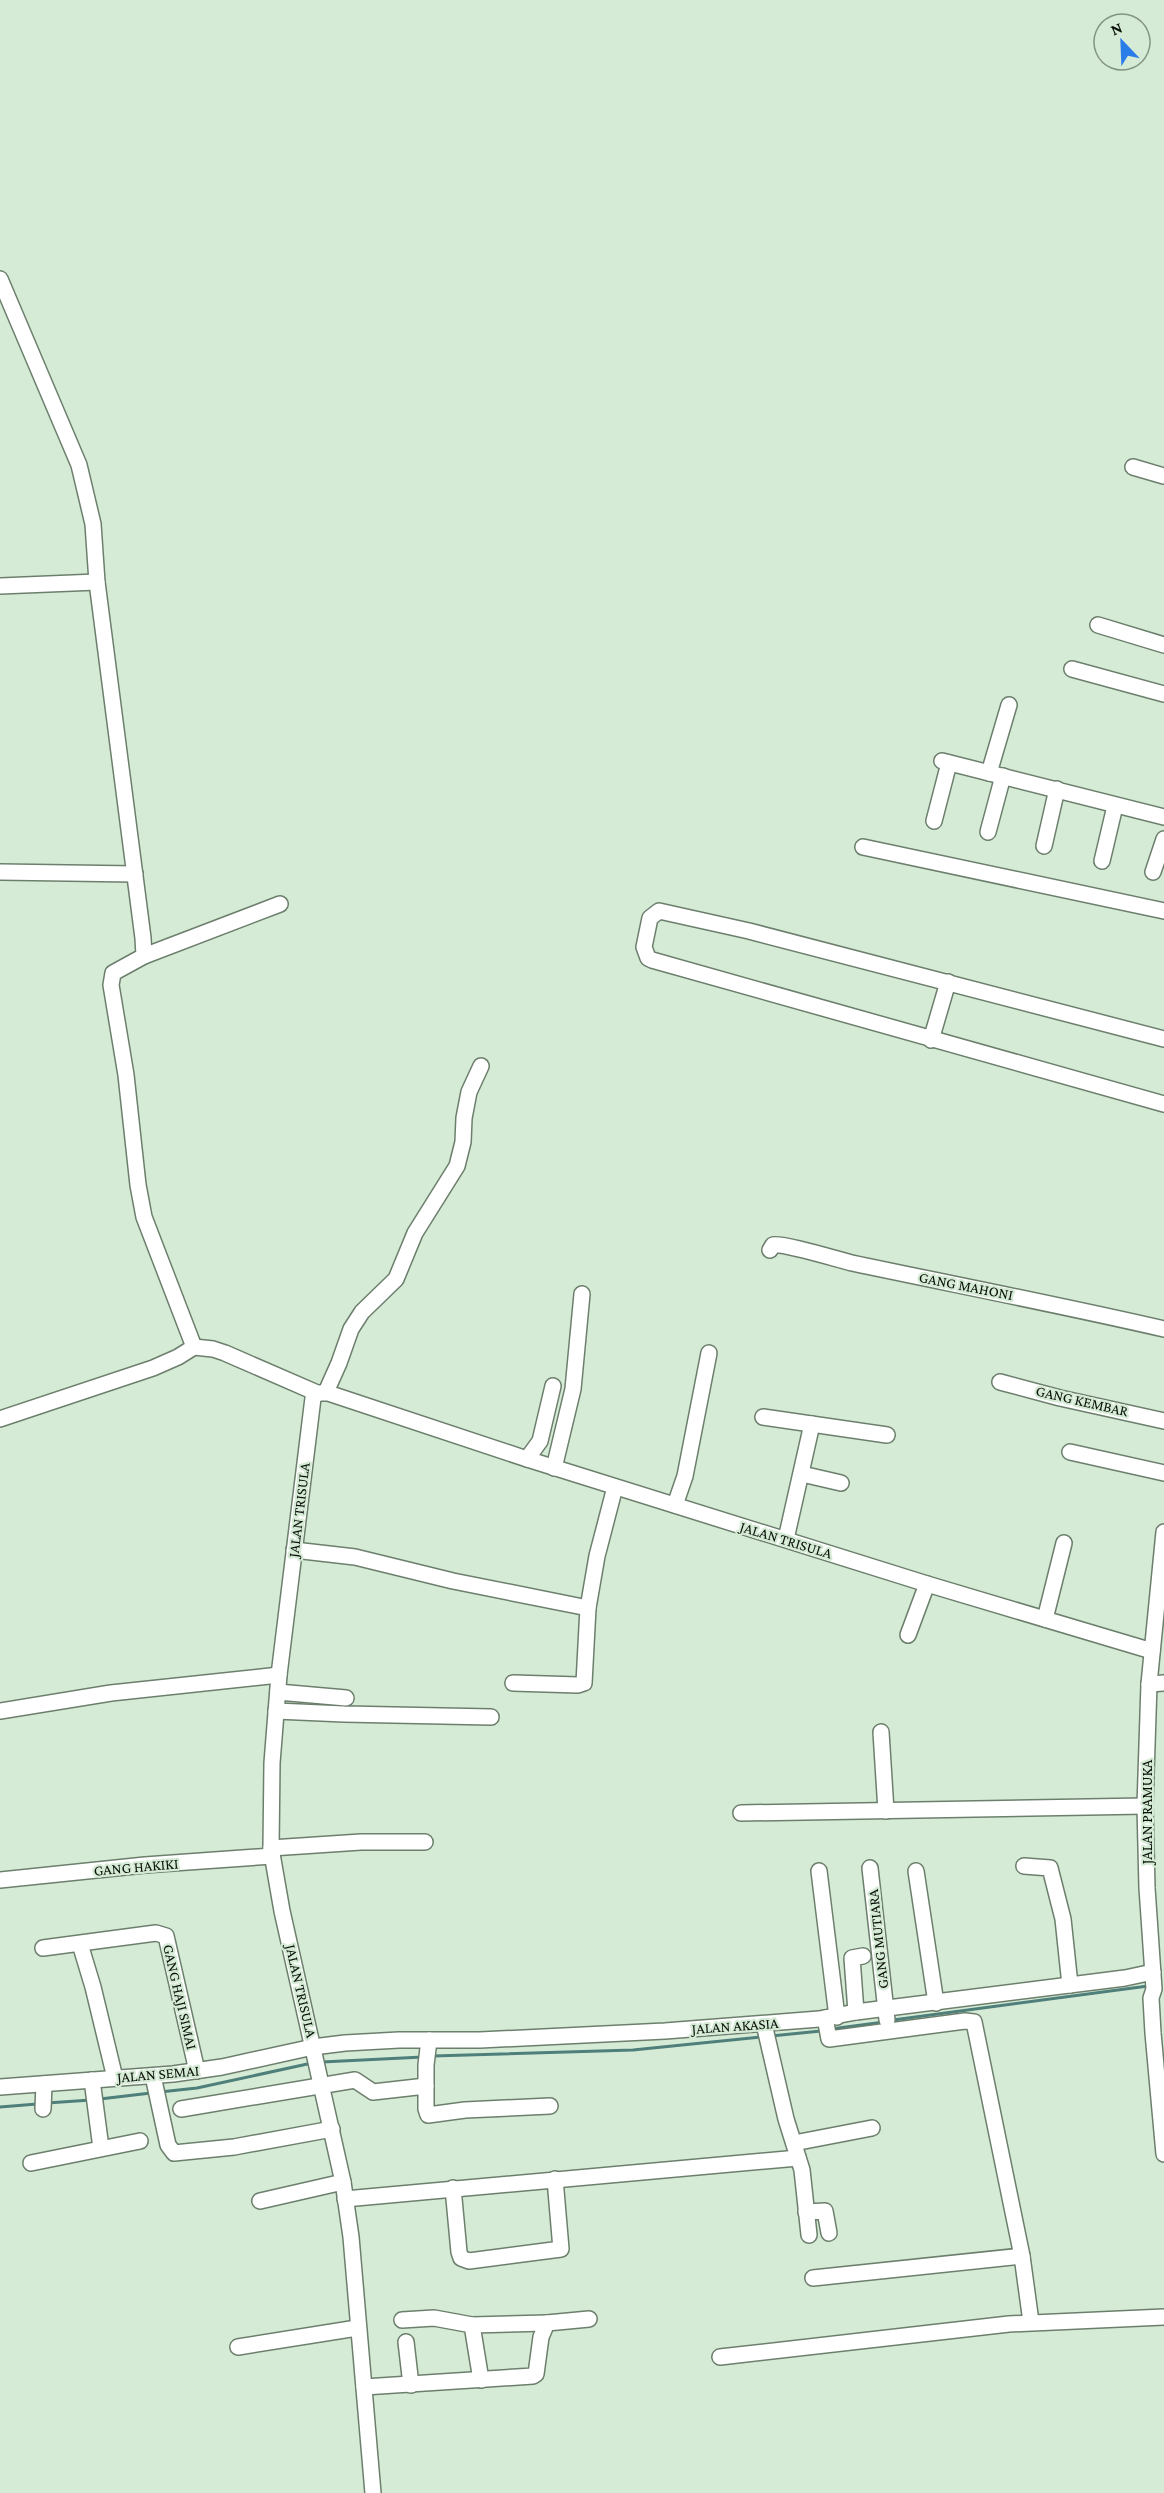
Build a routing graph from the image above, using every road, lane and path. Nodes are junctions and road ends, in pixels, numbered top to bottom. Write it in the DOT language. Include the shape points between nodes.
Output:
graph roads {
  1 [pos="0,279"];
  2 [pos="1133,467"];
  3 [pos="1164,476"];
  4 [pos="97,582"];
  5 [pos="0,586"];
  6 [pos="1098,625"];
  7 [pos="1164,645"];
  8 [pos="1072,669"];
  9 [pos="1164,694"];
  10 [pos="1009,705"];
  11 [pos="996,775"];
  12 [pos="1057,789"];
  13 [pos="1115,806"];
  14 [pos="1164,817"];
  15 [pos="934,821"];
  16 [pos="988,832"];
  17 [pos="1164,839"];
  18 [pos="1044,846"];
  19 [pos="863,847"];
  20 [pos="1102,861"];
  21 [pos="0,872"];
  22 [pos="1154,872"];
  23 [pos="135,874"];
  24 [pos="280,904"];
  25 [pos="1164,912"];
  26 [pos="143,948"];
  27 [pos="948,982"];
  28 [pos="1164,1039"];
  29 [pos="931,1040"];
  30 [pos="481,1066"];
  31 [pos="1164,1104"];
  32 [pos="770,1250"];
  33 [pos="582,1294"];
  34 [pos="1164,1329"];
  35 [pos="194,1347"];
  36 [pos="709,1353"];
  37 [pos="1000,1382"];
  38 [pos="553,1386"];
  39 [pos="322,1393"];
  40 [pos="764,1417"];
  41 [pos="0,1419"];
  42 [pos="1164,1421"];
  43 [pos="812,1424"];
  44 [pos="887,1435"];
  45 [pos="1070,1452"];
  46 [pos="526,1459"];
  47 [pos="554,1468"];
  48 [pos="1164,1473"];
  49 [pos="802,1474"];
  50 [pos="842,1483"];
  51 [pos="615,1487"];
  52 [pos="675,1505"];
  53 [pos="1164,1536"];
  54 [pos="786,1539"];
  55 [pos="1064,1543"];
  56 [pos="294,1550"];
  57 [pos="927,1584"];
  58 [pos="588,1608"];
  59 [pos="1045,1619"];
  60 [pos="908,1635"];
  61 [pos="1152,1651"];
  62 [pos="279,1675"];
  63 [pos="513,1683"];
  64 [pos="1156,1683"];
  65 [pos="278,1692"];
  66 [pos="346,1698"];
  67 [pos="0,1711"];
  68 [pos="276,1711"];
  69 [pos="491,1717"];
  70 [pos="881,1732"];
  71 [pos="1145,1806"];
  72 [pos="886,1811"];
  73 [pos="741,1813"];
  74 [pos="426,1842"];
  75 [pos="272,1852"];
  76 [pos="1024,1866"];
  77 [pos="870,1868"];
  78 [pos="819,1871"];
  79 [pos="916,1871"];
  80 [pos="0,1881"];
  81 [pos="80,1944"];
  82 [pos="43,1948"];
  83 [pos="863,1956"];
  84 [pos="1070,1985"];
  85 [pos="1155,1986"];
  86 [pos="936,2003"];
  87 [pos="886,2010"];
  88 [pos="856,2013"];
  89 [pos="828,2024"];
  90 [pos="765,2029"];
  91 [pos="888,2032"];
  92 [pos="429,2041"];
  93 [pos="315,2054"];
  94 [pos="197,2071"];
  95 [pos="115,2078"];
  96 [pos="154,2079"];
  97 [pos="321,2085"];
  98 [pos="93,2086"];
  99 [pos="426,2086"];
  100 [pos="0,2087"];
  101 [pos="1161,2093"];
  102 [pos="550,2106"];
  103 [pos="181,2109"];
  104 [pos="872,2128"];
  105 [pos="332,2129"];
  106 [pos="140,2141"];
  107 [pos="101,2148"];
  108 [pos="796,2151"];
  109 [pos="1164,2154"];
  110 [pos="32,2163"];
  111 [pos="555,2179"];
  112 [pos="343,2182"];
  113 [pos="453,2188"];
  114 [pos="345,2199"];
  115 [pos="260,2201"];
  116 [pos="806,2212"];
  117 [pos="829,2233"];
  118 [pos="809,2235"];
  119 [pos="1022,2256"];
  120 [pos="813,2278"];
  121 [pos="1164,2317"];
  122 [pos="589,2319"];
  123 [pos="402,2320"];
  124 [pos="1031,2322"];
  125 [pos="547,2324"];
  126 [pos="472,2325"];
  127 [pos="357,2328"];
  128 [pos="406,2342"];
  129 [pos="238,2347"];
  130 [pos="720,2357"];
  131 [pos="481,2380"];
  132 [pos="411,2385"];
  133 [pos="364,2387"];
  134 [pos="373,2493"];
  1 -- 4 [label="street" via="80,465 93,524"];
  2 -- 3 [label="street"];
  4 -- 5 [label="street"];
  4 -- 23 [label="street"];
  6 -- 7 [label="street"];
  8 -- 9 [label="street"];
  10 -- 11 [label="street"];
  11 -- 12 [label="street"];
  11 -- 15 [label="street" via="945,762"];
  11 -- 16 [label="street"];
  12 -- 13 [label="street"];
  12 -- 18 [label="street"];
  13 -- 14 [label="street"];
  13 -- 20 [label="street"];
  17 -- 22 [label="street"];
  19 -- 25 [label="street"];
  21 -- 23 [label="street"];
  23 -- 26 [label="street"];
  24 -- 26 [label="street"];
  26 -- 35 [label="street" via="113,973 111,984 144,1217"];
  27 -- 28 [label="street"];
  27 -- 29 [label="street"];
  27 -- 29 [label="street" via="659,911 650,918 644,946 652,960"];
  29 -- 31 [label="street"];
  30 -- 39 [label="street" via="469,1092 457,1166 415,1233 396,1279 362,1312 351,1329"];
  32 -- 34 [label="street, GANG MAHONI" via="780,1244 820,1256"];
  33 -- 47 [label="street" via="573,1389"];
  35 -- 39 [label="street" via="225,1353"];
  35 -- 41 [label="street" via="153,1368"];
  36 -- 52 [label="street" via="685,1476"];
  37 -- 42 [label="street, GANG KEMBAR"];
  38 -- 46 [label="street" via="540,1442"];
  39 -- 46 [label="street, JALAN TRISULA"];
  39 -- 56 [label="street, JALAN TRISULA" via="313,1400"];
  40 -- 43 [label="street"];
  43 -- 44 [label="street"];
  43 -- 49 [label="street"];
  45 -- 48 [label="street"];
  46 -- 47 [label="street, JALAN TRISULA"];
  47 -- 51 [label="street, JALAN TRISULA"];
  49 -- 50 [label="street"];
  49 -- 54 [label="street"];
  51 -- 52 [label="street, JALAN TRISULA"];
  51 -- 58 [label="street"];
  52 -- 54 [label="street, JALAN TRISULA"];
  53 -- 61 [label="street, JALAN PRAMUKA"];
  54 -- 57 [label="street, JALAN TRISULA"];
  55 -- 59 [label="street"];
  56 -- 58 [label="street" via="355,1557"];
  56 -- 62 [label="street, JALAN TRISULA"];
  57 -- 59 [label="street, JALAN TRISULA"];
  57 -- 60 [label="street"];
  58 -- 63 [label="street" via="584,1683"];
  59 -- 61 [label="street, JALAN TRISULA"];
  61 -- 64 [label="street, JALAN PRAMUKA"];
  62 -- 65 [label="street, JALAN TRISULA"];
  62 -- 67 [label="street" via="111,1693"];
  64 -- 71 [label="street, JALAN PRAMUKA"];
  65 -- 66 [label="street"];
  65 -- 68 [label="street, JALAN TRISULA"];
  68 -- 69 [label="street"];
  68 -- 75 [label="street, JALAN TRISULA"];
  70 -- 72 [label="street"];
  71 -- 72 [label="street"];
  71 -- 85 [label="street, JALAN PRAMUKA"];
  72 -- 73 [label="street"];
  74 -- 75 [label="street, GANG HAKIKI" via="361,1842"];
  75 -- 80 [label="street, GANG HAKIKI"];
  75 -- 93 [label="street, JALAN TRISULA"];
  76 -- 84 [label="street" via="1050,1868 1063,1919"];
  77 -- 87 [label="street, GANG MUTIARA"];
  78 -- 89 [label="street"];
  79 -- 86 [label="street"];
  81 -- 82 [label="street, GANG HAJI SIMAI"];
  81 -- 94 [label="street, GANG HAJI SIMAI" via="156,1933 166,1936"];
  81 -- 95 [label="street"];
  83 -- 88 [label="street" via="852,1958"];
  84 -- 85 [label="street, JALAN AKASIA"];
  84 -- 86 [label="street, JALAN AKASIA"];
  85 -- 101 [label="street, JALAN PRAMUKA"];
  86 -- 87 [label="street, JALAN AKASIA"];
  87 -- 88 [label="street, JALAN AKASIA"];
  87 -- 91 [label="street, GANG MUTIARA"];
  88 -- 89 [label="street, JALAN AKASIA"];
  89 -- 90 [label="street, JALAN AKASIA"];
  89 -- 91 [label="street" via="829,2039"];
  90 -- 92 [label="street, JALAN AKASIA"];
  90 -- 108 [label="street"];
  91 -- 119 [label="street" via="974,2022"];
  92 -- 93 [label="street, JALAN AKASIA" via="394,2040"];
  92 -- 99 [label="street"];
  93 -- 94 [label="street, JALAN SEMAI"];
  93 -- 97 [label="street, JALAN TRISULA"];
  94 -- 96 [label="street, JALAN SEMAI"];
  95 -- 96 [label="street, JALAN SEMAI"];
  95 -- 98 [label="street, JALAN SEMAI"];
  96 -- 105 [label="street" via="168,2145 174,2153 234,2147"];
  97 -- 99 [label="street" via="355,2080 373,2092"];
  97 -- 103 [label="street"];
  97 -- 105 [label="street, JALAN TRISULA"];
  98 -- 100 [label="street, JALAN SEMAI" via="44,2096"];
  98 -- 107 [label="street"];
  99 -- 102 [label="street" via="428,2115"];
  101 -- 109 [label="street, JALAN PRAMUKA"];
  104 -- 108 [label="street"];
  105 -- 112 [label="street, JALAN TRISULA"];
  106 -- 107 [label="street"];
  107 -- 110 [label="street"];
  108 -- 111 [label="street"];
  108 -- 116 [label="street"];
  111 -- 113 [label="street"];
  111 -- 113 [label="street" via="561,2249 469,2261 461,2258 459,2252"];
  112 -- 114 [label="street, JALAN TRISULA"];
  112 -- 115 [label="street"];
  113 -- 114 [label="street"];
  114 -- 127 [label="street, JALAN TRISULA"];
  116 -- 117 [label="street" via="826,2212"];
  116 -- 118 [label="street"];
  119 -- 120 [label="street"];
  119 -- 124 [label="street"];
  121 -- 124 [label="street"];
  122 -- 125 [label="street"];
  123 -- 126 [label="street" via="434,2318"];
  124 -- 130 [label="street"];
  125 -- 126 [label="street"];
  125 -- 131 [label="street" via="541,2337 536,2374"];
  126 -- 131 [label="street"];
  127 -- 129 [label="street"];
  127 -- 133 [label="street, JALAN TRISULA"];
  128 -- 132 [label="street"];
  131 -- 132 [label="street"];
  132 -- 133 [label="street"];
  133 -- 134 [label="street, JALAN TRISULA"];
}
